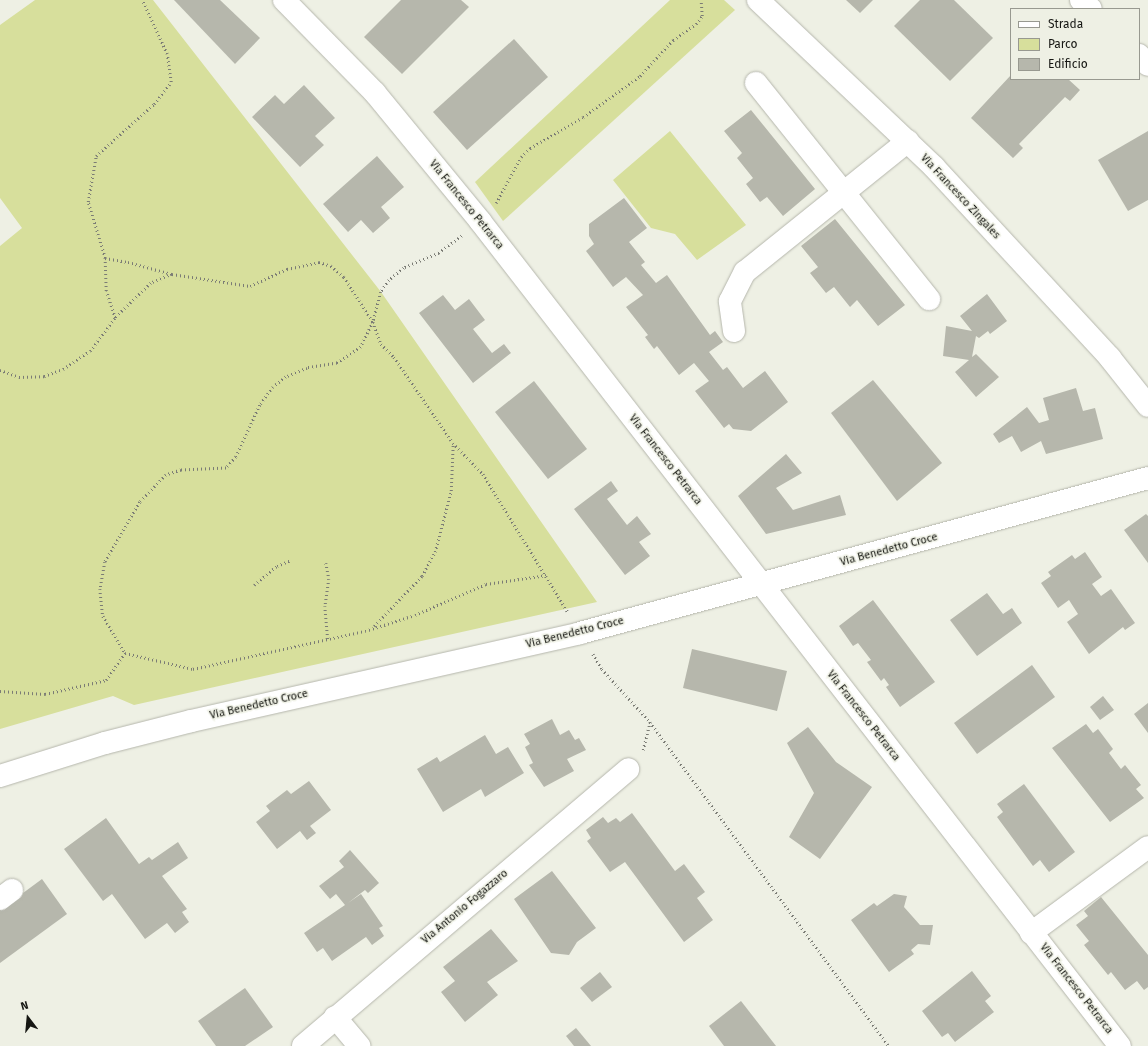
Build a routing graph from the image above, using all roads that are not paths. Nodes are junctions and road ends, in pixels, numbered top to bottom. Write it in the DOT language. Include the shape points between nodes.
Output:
graph roads {
  1 [pos="284,0"];
  2 [pos="758,0"];
  3 [pos="1082,0"];
  4 [pos="1090,8"];
  5 [pos="1140,56"];
  6 [pos="1148,65"];
  7 [pos="756,83"];
  8 [pos="908,142"];
  9 [pos="843,193"];
  10 [pos="928,299"];
  11 [pos="734,331"];
  12 [pos="1148,406"];
  13 [pos="1148,478"];
  14 [pos="762,585"];
  15 [pos="628,768"];
  16 [pos="0,776"];
  17 [pos="1148,847"];
  18 [pos="1031,933"];
  19 [pos="335,1017"];
  20 [pos="303,1046"];
  21 [pos="359,1046"];
  22 [pos="1120,1046"];
  1 -- 14 [label="street, Via Francesco Petrarca" via="375,93 480,221"];
  2 -- 8 [label="street, Via Francesco Zingales"];
  3 -- 4 [label="street"];
  5 -- 6 [label="street"];
  7 -- 9 [label="street"];
  8 -- 9 [label="street"];
  8 -- 12 [label="street, Via Francesco Zingales" via="1110,358"];
  9 -- 10 [label="street"];
  9 -- 11 [label="street" via="745,272 730,301"];
  13 -- 14 [label="street, Via Benedetto Croce"];
  14 -- 16 [label="street, Via Benedetto Croce" via="580,633 191,721 105,743"];
  14 -- 18 [label="street, Via Francesco Petrarca"];
  15 -- 19 [label="street, Via Antonio Fogazzaro"];
  17 -- 18 [label="street, Via Francesco Petrarca"];
  18 -- 22 [label="street, Via Francesco Petrarca"];
  19 -- 20 [label="street, Via Antonio Fogazzaro"];
  19 -- 21 [label="street"];
}
